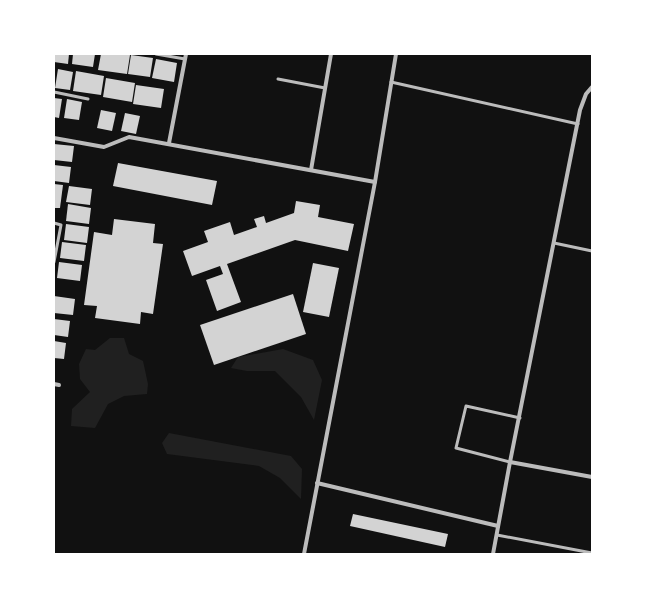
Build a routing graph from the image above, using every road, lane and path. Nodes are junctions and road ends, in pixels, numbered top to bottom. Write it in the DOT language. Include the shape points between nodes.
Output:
graph roads {
  1 [pos="156,54"];
  2 [pos="186,54"];
  3 [pos="331,54"];
  4 [pos="396,54"];
  5 [pos="185,59"];
  6 [pos="278,79"];
  7 [pos="391,82"];
  8 [pos="592,87"];
  9 [pos="325,88"];
  10 [pos="54,92"];
  11 [pos="88,99"];
  12 [pos="578,124"];
  13 [pos="54,138"];
  14 [pos="169,143"];
  15 [pos="311,170"];
  16 [pos="375,182"];
  17 [pos="54,223"];
  18 [pos="554,243"];
  19 [pos="592,251"];
  20 [pos="54,262"];
  21 [pos="54,384"];
  22 [pos="60,385"];
  23 [pos="520,418"];
  24 [pos="510,462"];
  25 [pos="592,477"];
  26 [pos="317,483"];
  27 [pos="498,526"];
  28 [pos="496,535"];
  29 [pos="592,553"];
  30 [pos="304,554"];
  31 [pos="493,554"];
  1 -- 5 [label="lane"];
  2 -- 5 [label="street"];
  3 -- 9 [label="street"];
  4 -- 7 [label="street"];
  5 -- 14 [label="street"];
  6 -- 9 [label="lane"];
  7 -- 12 [label="lane"];
  7 -- 16 [label="street"];
  8 -- 12 [label="street" via="586,94"];
  9 -- 15 [label="street"];
  10 -- 11 [label="lane"];
  12 -- 18 [label="street"];
  13 -- 14 [label="street" via="104,147 129,137"];
  14 -- 15 [label="street"];
  15 -- 16 [label="street"];
  16 -- 26 [label="street"];
  17 -- 20 [label="lane" via="61,225"];
  18 -- 19 [label="lane"];
  18 -- 23 [label="street"];
  21 -- 22 [label="street"];
  23 -- 24 [label="street"];
  23 -- 24 [label="lane" via="466,406 456,448"];
  24 -- 25 [label="street"];
  24 -- 27 [label="street"];
  26 -- 27 [label="street"];
  26 -- 30 [label="street"];
  27 -- 28 [label="street"];
  28 -- 29 [label="lane"];
  28 -- 31 [label="street"];
}
